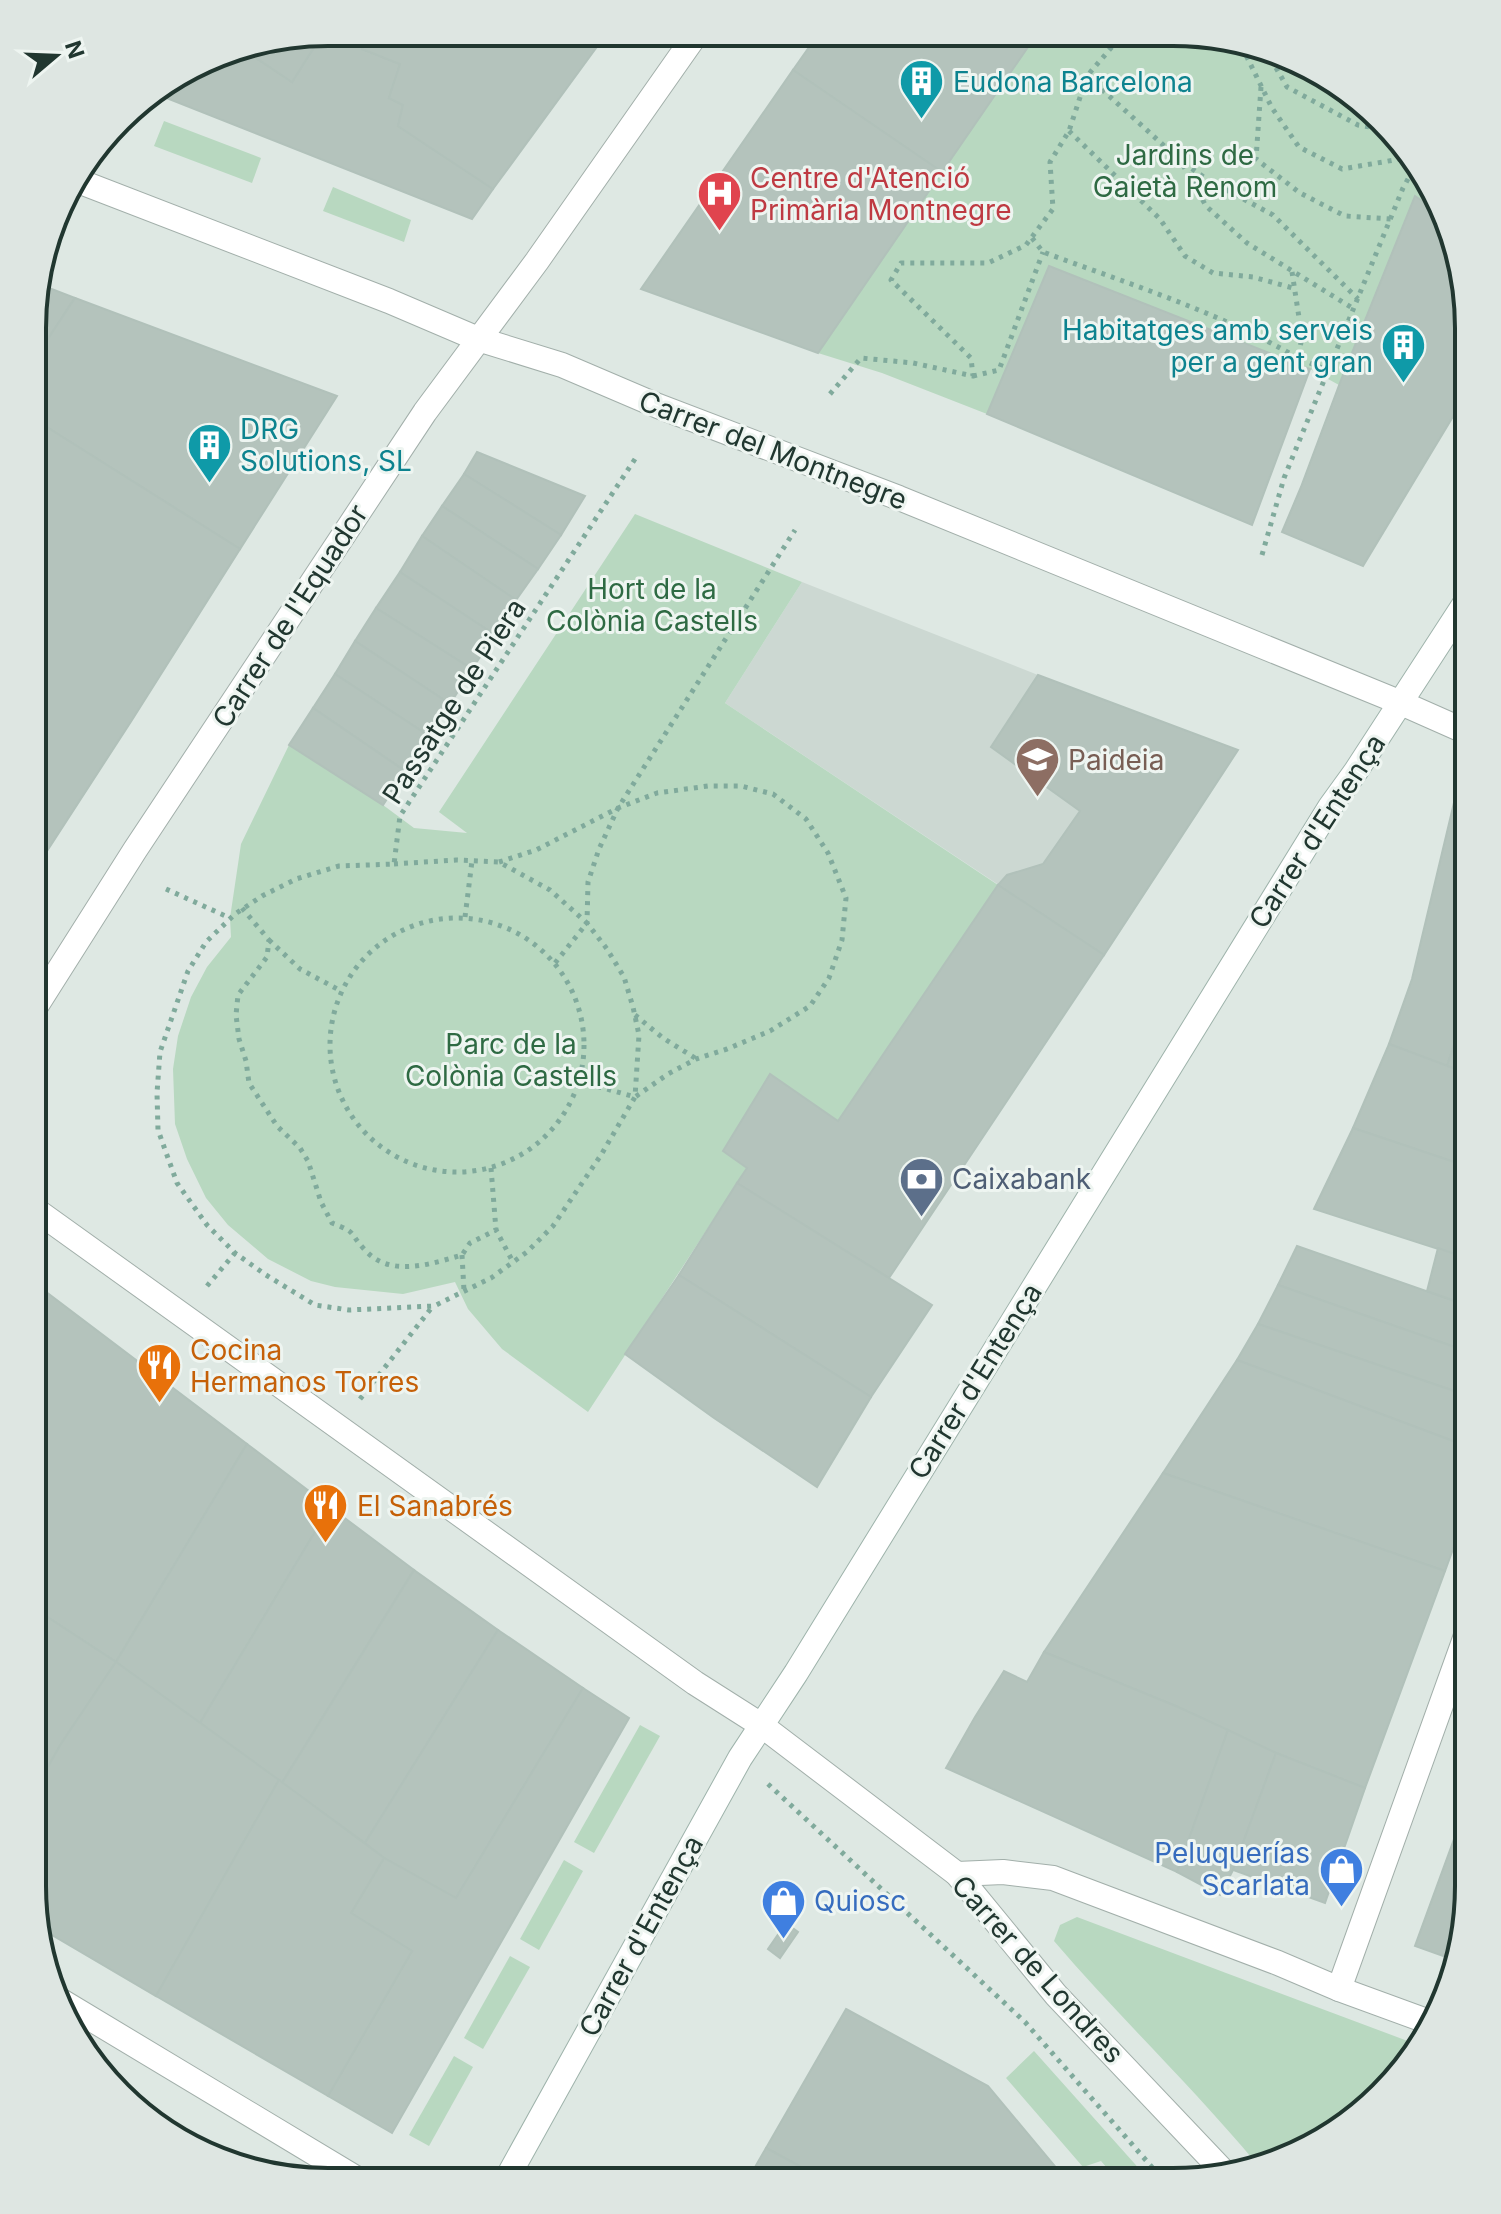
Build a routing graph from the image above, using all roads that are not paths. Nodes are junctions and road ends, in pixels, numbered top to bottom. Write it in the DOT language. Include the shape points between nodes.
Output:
graph roads {
  1 [pos="687,47"];
  2 [pos="86,184"];
  3 [pos="478,339"];
  4 [pos="1455,618"];
  5 [pos="1399,702"];
  6 [pos="1455,727"];
  7 [pos="46,990"];
  8 [pos="46,1217"];
  9 [pos="1454,1669"];
  10 [pos="761,1725"];
  11 [pos="957,1874"];
  12 [pos="1339,1989"];
  13 [pos="74,2009"];
  14 [pos="1421,2019"];
  15 [pos="1217,2165"];
  16 [pos="339,2168"];
  17 [pos="513,2168"];
  1 -- 3 [label="street, Carrer de l'Equador"];
  2 -- 3 [label="street, Carrer del Montnegre"];
  3 -- 5 [label="street, Carrer del Montnegre" via="562,365"];
  3 -- 7 [label="street, Carrer de l'Equador"];
  4 -- 5 [label="street, Carrer d'Entença"];
  5 -- 6 [label="street, Carrer del Montnegre"];
  5 -- 10 [label="street, Carrer d'Entença"];
  8 -- 10 [label="street, Carrer de Londres"];
  9 -- 12 [label="street"];
  10 -- 11 [label="street, Carrer de Londres"];
  10 -- 17 [label="street, Carrer d'Entença"];
  11 -- 12 [label="street" via="1053,1878"];
  11 -- 15 [label="street, Carrer de Londres" via="1056,1995"];
  12 -- 14 [label="street"];
  13 -- 16 [label="street"];
}
